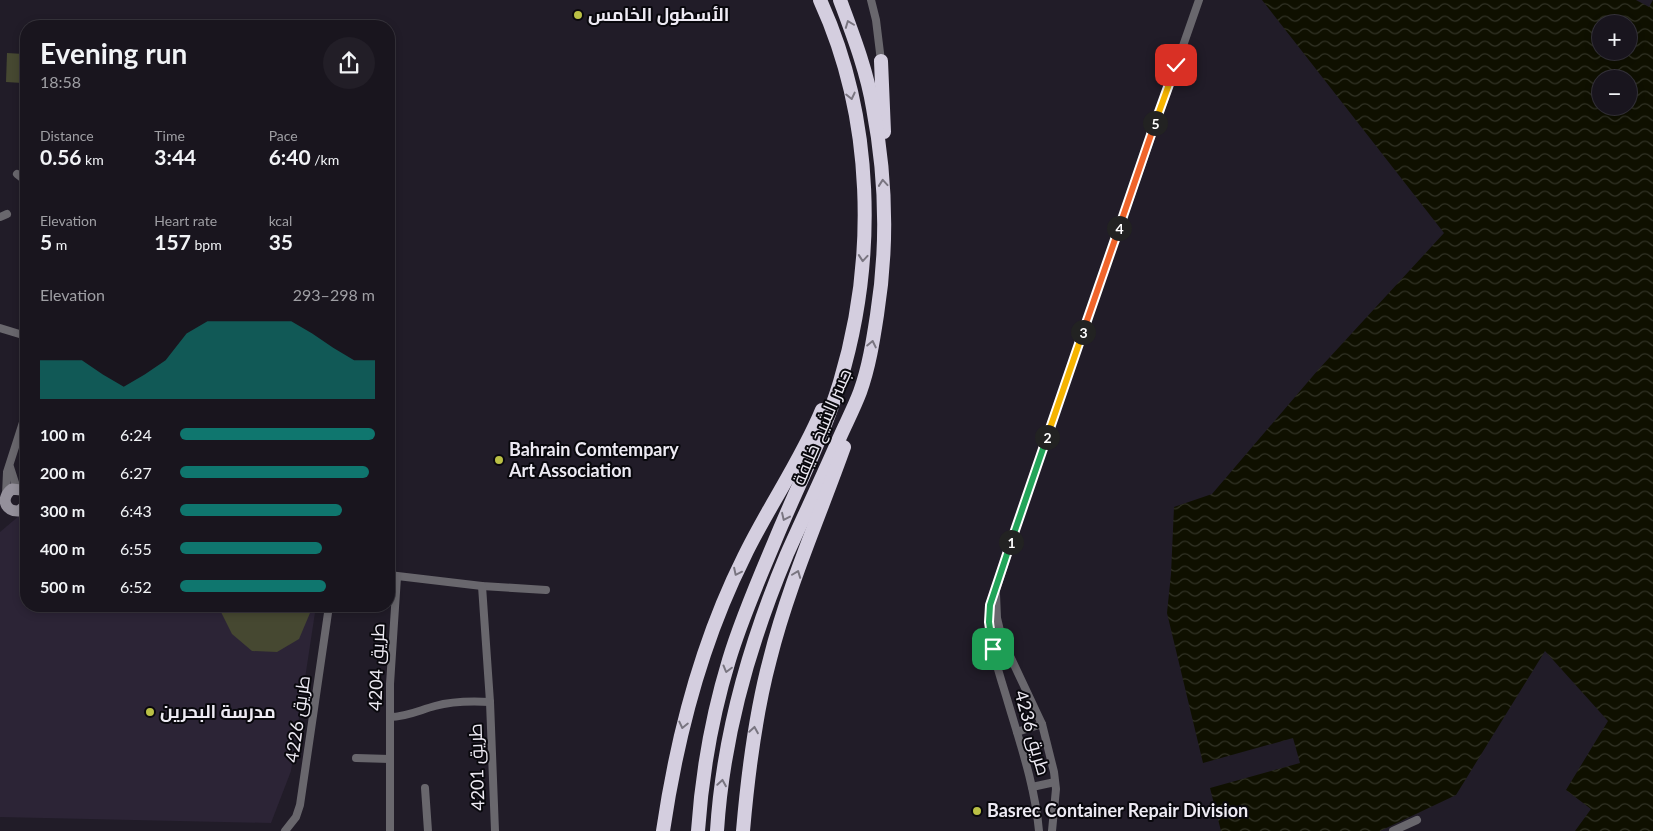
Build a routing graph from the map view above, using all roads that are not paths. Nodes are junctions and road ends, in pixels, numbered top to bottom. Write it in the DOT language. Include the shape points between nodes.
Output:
graph roads {
  1 [pos="820,0"];
  2 [pos="840,0"];
  3 [pos="871,0"];
  4 [pos="1193,0"];
  5 [pos="1199,0"];
  6 [pos="1194,14"];
  7 [pos="881,61"];
  8 [pos="880,157"];
  9 [pos="16,174"];
  10 [pos="20,176"];
  11 [pos="0,328"];
  12 [pos="20,334"];
  13 [pos="847,358"];
  14 [pos="860,392"];
  15 [pos="20,432"];
  16 [pos="10,465"];
  17 [pos="20,484"];
  18 [pos="20,490"];
  19 [pos="3,504"];
  20 [pos="20,511"];
  21 [pos="395,576"];
  22 [pos="996,585"];
  23 [pos="482,586"];
  24 [pos="546,590"];
  25 [pos="328,612"];
  26 [pos="392,612"];
  27 [pos="490,702"];
  28 [pos="390,717"];
  29 [pos="1042,724"];
  30 [pos="1017,732"];
  31 [pos="356,758"];
  32 [pos="390,759"];
  33 [pos="1055,782"];
  34 [pos="1032,787"];
  35 [pos="426,788"];
  36 [pos="667,804"];
  37 [pos="1417,820"];
  38 [pos="285,831"];
  39 [pos="390,831"];
  40 [pos="428,831"];
  41 [pos="494,831"];
  42 [pos="658,831"];
  43 [pos="663,831"];
  44 [pos="698,831"];
  45 [pos="717,831"];
  46 [pos="742,831"];
  47 [pos="1039,831"];
  48 [pos="1052,831"];
  49 [pos="1393,831"];
  1 -- 13 [label="highway, جسر الشيخ خليفة, one-way" via="846,74 856,118 862,170 864,254"];
  8 -- 2 [label="highway, جسر الشيخ خليفة, one-way" via="873,106"];
  3 -- 7 [label="street"];
  4 -- 6 [label="street, طريق 4236"];
  5 -- 6 [label="street, طريق 4236"];
  6 -- 22 [label="street, طريق 4236"];
  7 -- 8 [label="highway" via="884,134"];
  14 -- 8 [label="highway, جسر الشيخ خليفة, one-way" via="874,338 884,256 885,212"];
  9 -- 10 [label="street"];
  11 -- 12 [label="street"];
  13 -- 36 [label="highway, one-way" via="835,374 818,420 748,548 719,611 685,716"];
  13 -- 44 [label="highway, جسر الشيخ خليفة, one-way" via="821,436 740,626 706,758"];
  45 -- 14 [label="highway, جسر الشيخ خليفة, one-way" via="734,717 746,666 787,556"];
  46 -- 14 [label="highway, one-way" via="754,734 770,657 851,429"];
  15 -- 16 [label="street"];
  16 -- 17 [label="street"];
  16 -- 19 [label="street"];
  18 -- 19 [label="street" via="12,489"];
  19 -- 20 [label="street" via="12,511"];
  21 -- 23 [label="street"];
  22 -- 29 [label="street, طريق 4236" via="997,618 1002,639"];
  22 -- 30 [label="street, طريق 4236" via="989,614 991,634"];
  23 -- 24 [label="street"];
  23 -- 27 [label="street"];
  25 -- 38 [label="street, طريق 4226" via="300,805 296,817"];
  26 -- 28 [label="street, طريق 4204"];
  27 -- 28 [label="street" via="452,703"];
  27 -- 41 [label="street, طريق 4201"];
  28 -- 32 [label="street, طريق 4204"];
  29 -- 30 [label="street"];
  29 -- 33 [label="street, طريق 4236"];
  30 -- 34 [label="street, طريق 4236"];
  31 -- 32 [label="street"];
  32 -- 39 [label="street, طريق 4204"];
  33 -- 34 [label="street"];
  33 -- 48 [label="street, طريق 4236"];
  34 -- 47 [label="street, طريق 4236"];
  35 -- 40 [label="street"];
  36 -- 42 [label="highway"];
  36 -- 43 [label="highway"];
  37 -- 49 [label="street"];
}
